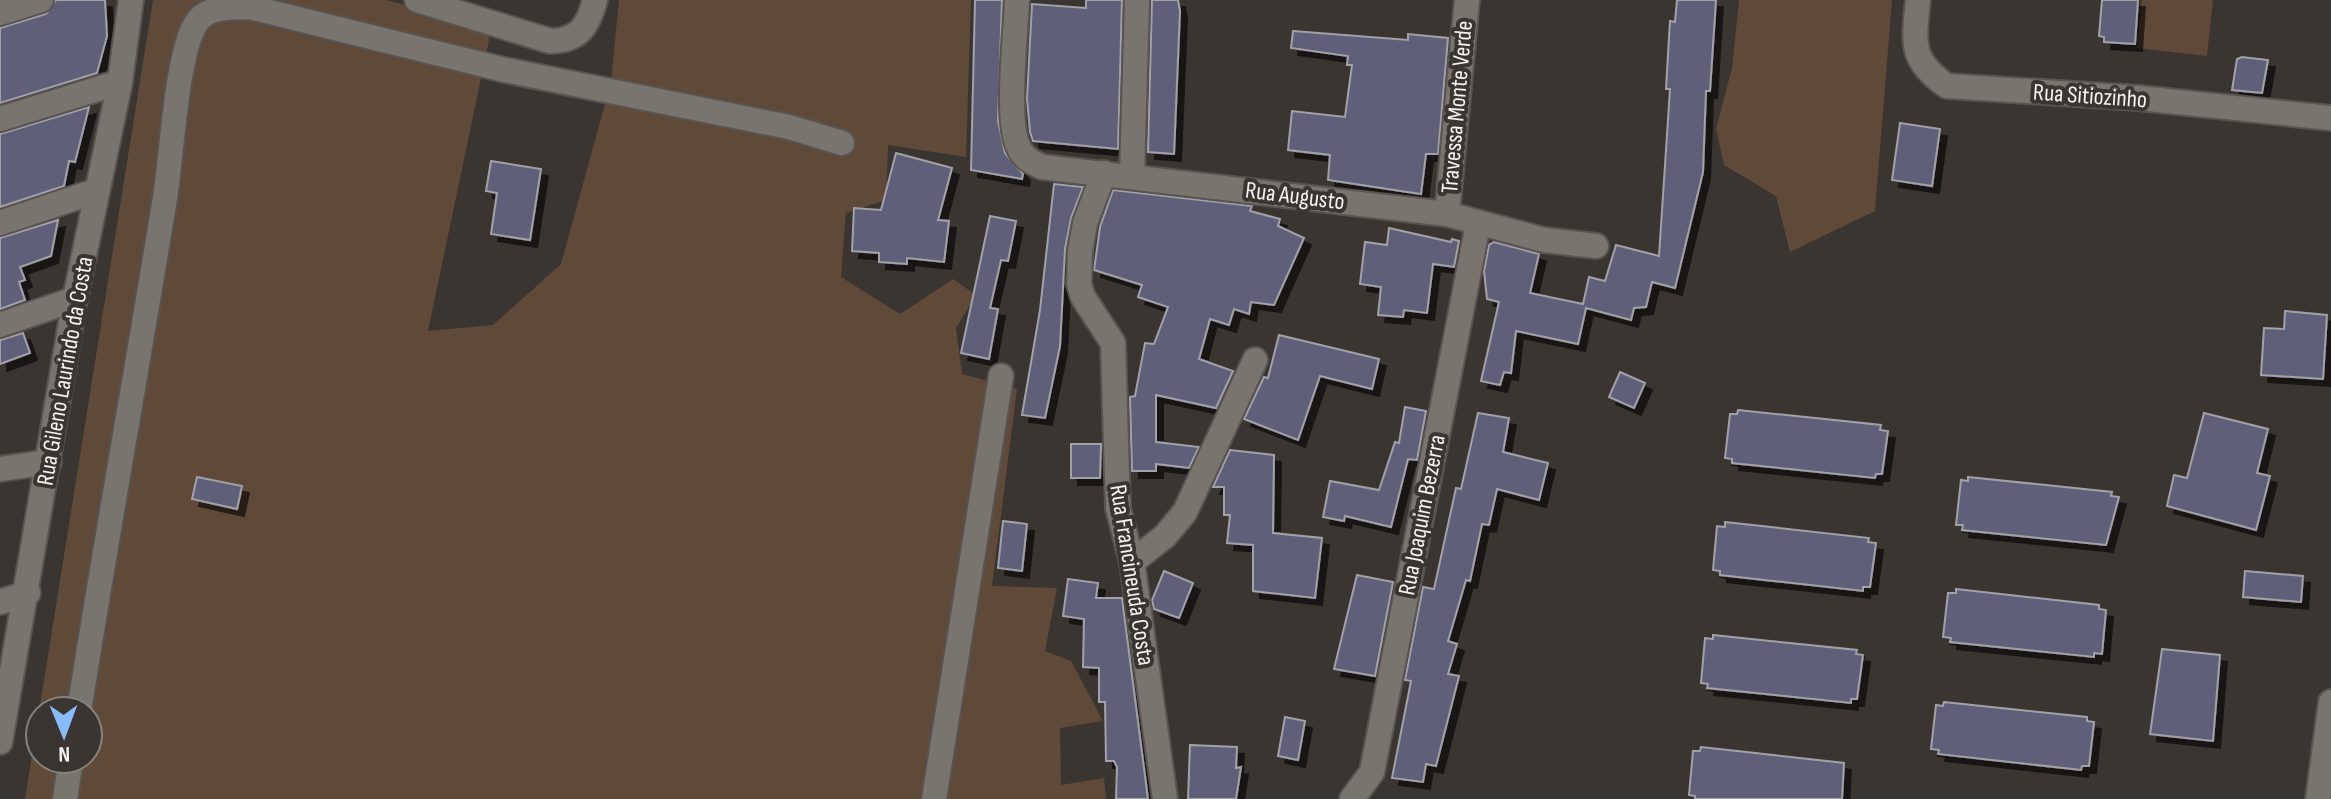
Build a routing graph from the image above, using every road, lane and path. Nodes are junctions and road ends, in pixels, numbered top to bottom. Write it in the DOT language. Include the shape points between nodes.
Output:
graph roads {
  1 [pos="41,0"];
  2 [pos="131,0"];
  3 [pos="417,0"];
  4 [pos="595,0"];
  5 [pos="1017,0"];
  6 [pos="1137,0"];
  7 [pos="1467,0"];
  8 [pos="1918,0"];
  9 [pos="0,13"];
  10 [pos="516,34"];
  11 [pos="505,70"];
  12 [pos="120,82"];
  13 [pos="2331,118"];
  14 [pos="0,119"];
  15 [pos="842,143"];
  16 [pos="1104,173"];
  17 [pos="1132,176"];
  18 [pos="96,191"];
  19 [pos="1447,214"];
  20 [pos="0,223"];
  21 [pos="1478,224"];
  22 [pos="1596,246"];
  23 [pos="75,299"];
  24 [pos="0,325"];
  25 [pos="1255,360"];
  26 [pos="1001,376"];
  27 [pos="49,462"];
  28 [pos="0,469"];
  29 [pos="1132,562"];
  30 [pos="28,593"];
  31 [pos="0,602"];
  32 [pos="5,694"];
  33 [pos="82,695"];
  34 [pos="2331,702"];
  35 [pos="0,742"];
  36 [pos="69,775"];
  37 [pos="65,799"];
  38 [pos="934,799"];
  39 [pos="1165,799"];
  40 [pos="1352,799"];
  41 [pos="2318,799"];
  1 -- 9 [label="street"];
  2 -- 12 [label="street, Rua Gileno Laurindo da Costa"];
  3 -- 10 [label="street"];
  4 -- 10 [label="street" via="585,28 572,38 550,41"];
  5 -- 16 [label="street, Rua Augusto" via="1012,120 1017,146 1026,160 1042,167"];
  6 -- 17 [label="street"];
  7 -- 19 [label="street, Travessa Monte Verde"];
  8 -- 13 [label="street, Rua Sitiozinho" via="1916,53 1927,72 1947,86"];
  10 -- 11 [label="street"];
  11 -- 15 [label="street" via="789,127"];
  11 -- 33 [label="street" via="249,7 201,15 183,65"];
  12 -- 14 [label="street"];
  12 -- 18 [label="street, Rua Gileno Laurindo da Costa"];
  16 -- 17 [label="street, Rua Augusto"];
  16 -- 29 [label="street, Rua Francineuda Costa" via="1085,223 1079,284 1113,343 1118,508"];
  17 -- 19 [label="street, Rua Augusto"];
  18 -- 20 [label="street"];
  18 -- 23 [label="street, Rua Gileno Laurindo da Costa"];
  19 -- 21 [label="street, Rua Augusto"];
  21 -- 22 [label="street, Rua Augusto"];
  21 -- 40 [label="street, Rua Joaquim Bezerra" via="1372,772"];
  23 -- 24 [label="street"];
  23 -- 27 [label="street, Rua Gileno Laurindo da Costa"];
  25 -- 29 [label="street" via="1185,512"];
  26 -- 38 [label="street"];
  27 -- 28 [label="street"];
  27 -- 30 [label="street, Rua Gileno Laurindo da Costa"];
  29 -- 39 [label="street, Rua Francineuda Costa"];
  30 -- 31 [label="street"];
  30 -- 32 [label="street, Rua Gileno Laurindo da Costa"];
  32 -- 35 [label="street, Rua Gileno Laurindo da Costa"];
  34 -- 41 [label="street"];
  36 -- 37 [label="street"];
}
